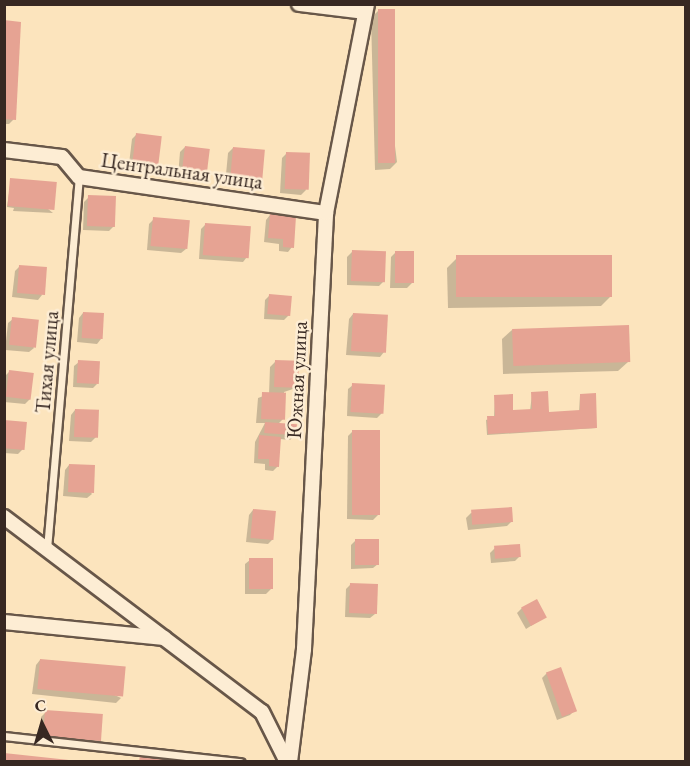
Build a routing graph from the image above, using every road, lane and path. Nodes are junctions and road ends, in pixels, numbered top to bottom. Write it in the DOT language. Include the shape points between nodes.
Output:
graph roads {
  1 [pos="299,4"];
  2 [pos="366,8"];
  3 [pos="4,150"];
  4 [pos="79,177"];
  5 [pos="326,213"];
  6 [pos="4,517"];
  7 [pos="47,549"];
  8 [pos="4,622"];
  9 [pos="164,639"];
  10 [pos="4,736"];
  11 [pos="241,762"];
  12 [pos="288,762"];
  1 -- 2 [label="street"];
  2 -- 5 [label="street, Южная улица"];
  3 -- 4 [label="street, Центральная улица" via="62,157"];
  4 -- 5 [label="street, Центральная улица"];
  4 -- 7 [label="lane, Тихая улица"];
  5 -- 12 [label="street, Южная улица" via="304,649"];
  6 -- 7 [label="street"];
  7 -- 9 [label="street"];
  8 -- 9 [label="street"];
  9 -- 12 [label="street" via="262,712"];
  10 -- 11 [label="lane"];
}
